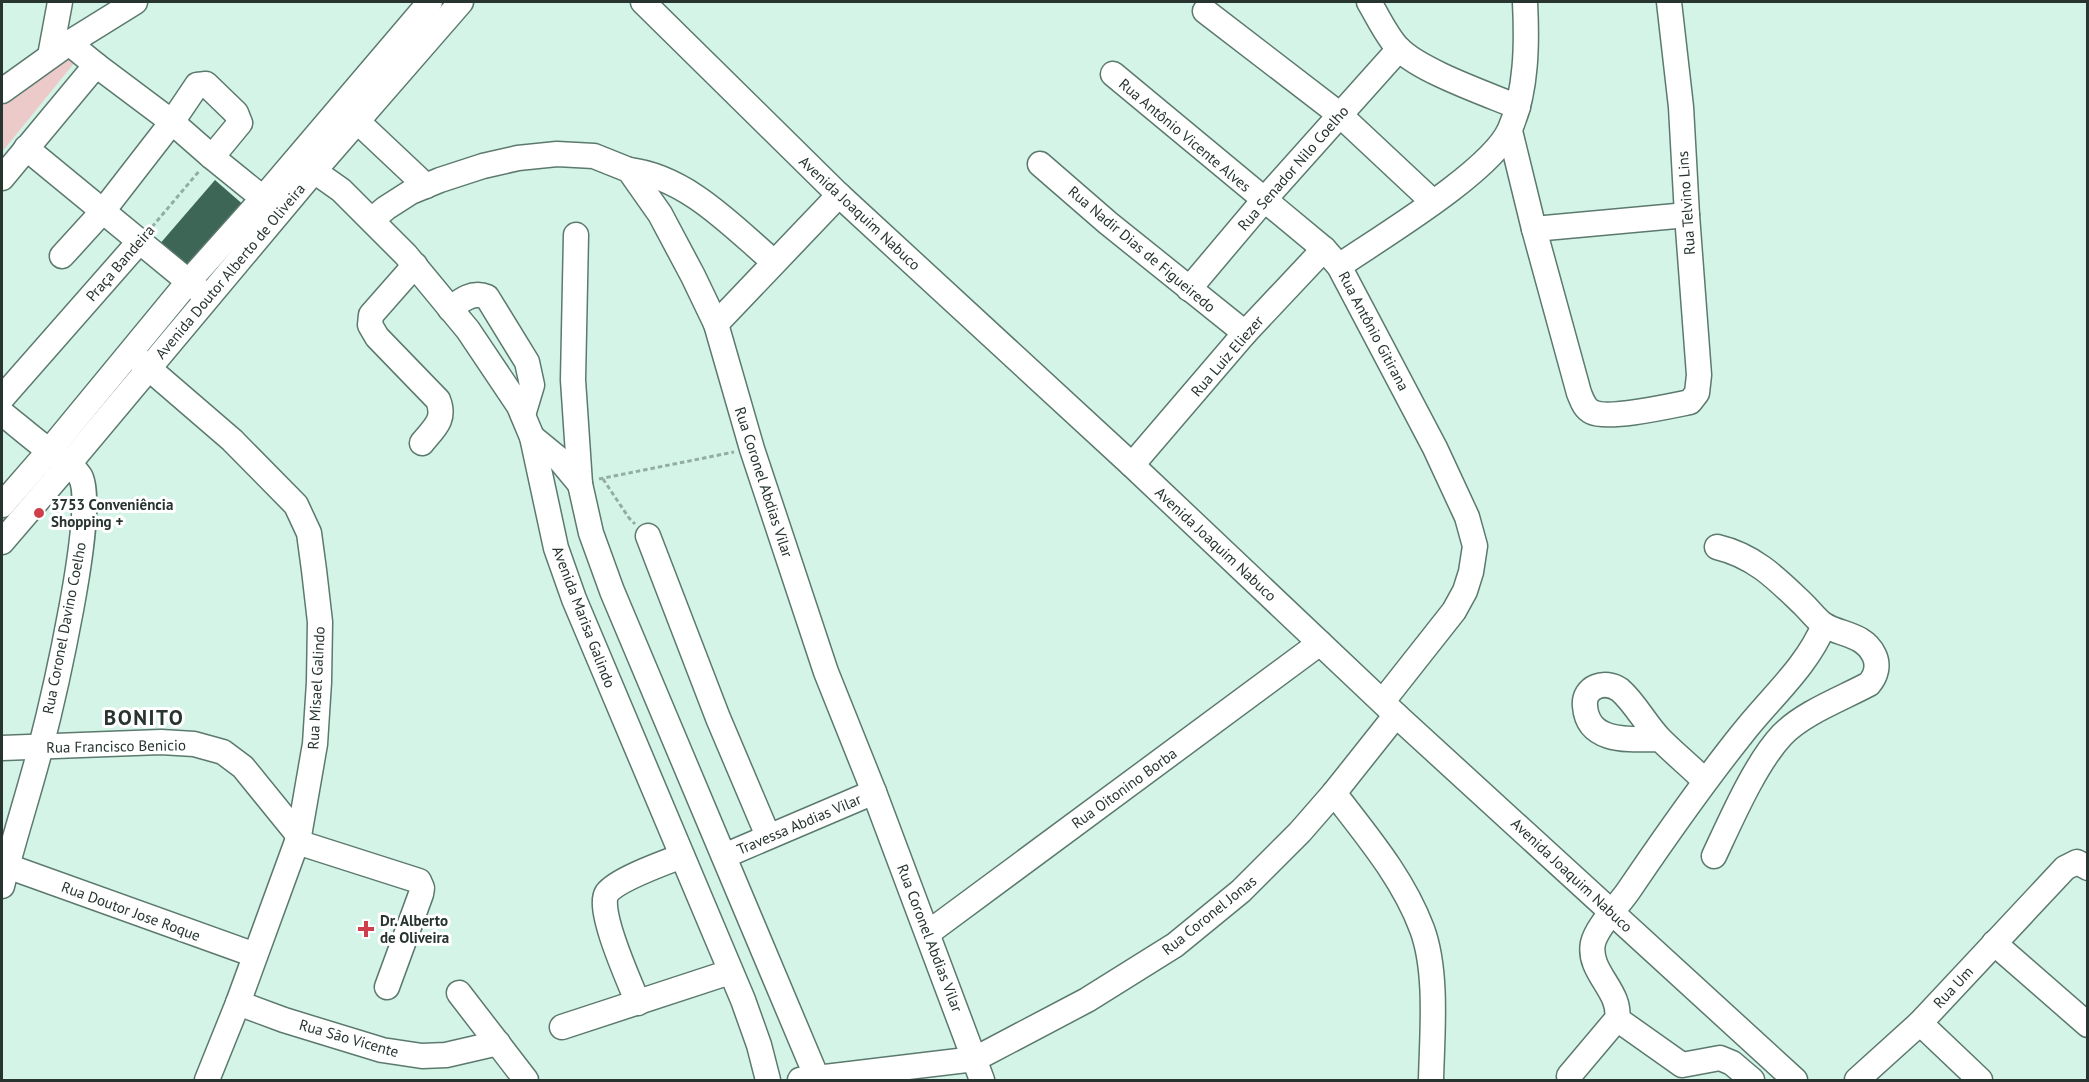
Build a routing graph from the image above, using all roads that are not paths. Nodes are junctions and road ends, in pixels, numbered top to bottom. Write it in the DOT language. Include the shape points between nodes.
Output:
graph roads {
  1 [pos="60,2"];
  2 [pos="135,2"];
  3 [pos="430,2"];
  4 [pos="461,2"];
  5 [pos="649,2"];
  6 [pos="1369,2"];
  7 [pos="1525,2"];
  8 [pos="1669,2"];
  9 [pos="1205,11"];
  10 [pos="59,49"];
  11 [pos="1399,49"];
  12 [pos="96,65"];
  13 [pos="1113,74"];
  14 [pos="2,91"];
  15 [pos="1518,107"];
  16 [pos="357,109"];
  17 [pos="1339,114"];
  18 [pos="172,122"];
  19 [pos="1510,131"];
  20 [pos="26,148"];
  21 [pos="212,157"];
  22 [pos="1040,164"];
  23 [pos="629,170"];
  24 [pos="314,171"];
  25 [pos="2,178"];
  26 [pos="426,186"];
  27 [pos="839,195"];
  28 [pos="1264,200"];
  29 [pos="1433,202"];
  30 [pos="272,204"];
  31 [pos="103,211"];
  32 [pos="1687,215"];
  33 [pos="373,219"];
  34 [pos="1534,229"];
  35 [pos="576,236"];
  36 [pos="139,242"];
  37 [pos="62,256"];
  38 [pos="1331,258"];
  39 [pos="774,262"];
  40 [pos="415,265"];
  41 [pos="189,281"];
  42 [pos="1189,289"];
  43 [pos="207,298"];
  44 [pos="450,309"];
  45 [pos="716,324"];
  46 [pos="1245,333"];
  47 [pos="140,360"];
  48 [pos="2,398"];
  49 [pos="2,413"];
  50 [pos="528,426"];
  51 [pos="422,442"];
  52 [pos="49,451"];
  53 [pos="69,465"];
  54 [pos="1132,465"];
  55 [pos="591,481"];
  56 [pos="2,505"];
  57 [pos="648,536"];
  58 [pos="2,542"];
  59 [pos="1717,547"];
  60 [pos="1824,625"];
  61 [pos="1320,643"];
  62 [pos="1390,708"];
  63 [pos="1660,739"];
  64 [pos="40,747"];
  65 [pos="2,748"];
  66 [pos="1705,780"];
  67 [pos="874,792"];
  68 [pos="1334,793"];
  69 [pos="768,836"];
  70 [pos="298,839"];
  71 [pos="681,856"];
  72 [pos="724,856"];
  73 [pos="1714,856"];
  74 [pos="2088,868"];
  75 [pos="4,876"];
  76 [pos="1612,914"];
  77 [pos="928,933"];
  78 [pos="1994,943"];
  79 [pos="255,955"];
  80 [pos="730,972"];
  81 [pos="387,987"];
  82 [pos="459,993"];
  83 [pos="638,1002"];
  84 [pos="238,1003"];
  85 [pos="1617,1019"];
  86 [pos="1920,1023"];
  87 [pos="2088,1025"];
  88 [pos="562,1027"];
  89 [pos="498,1043"];
  90 [pos="979,1070"];
  91 [pos="1569,1076"];
  92 [pos="809,1079"];
  93 [pos="207,1080"];
  94 [pos="526,1080"];
  95 [pos="768,1080"];
  96 [pos="1431,1080"];
  97 [pos="1752,1080"];
  98 [pos="1795,1080"];
  99 [pos="1857,1080"];
  100 [pos="1980,1080"];
  1 -- 10 [label="street"];
  2 -- 10 [label="street"];
  3 -- 16 [label="street, Avenida Doutor Alberto de Oliveira"];
  4 -- 16 [label="street, Avenida Doutor Alberto de Oliveira"];
  5 -- 27 [label="street, Avenida Joaquim Nabuco"];
  6 -- 11 [label="street"];
  7 -- 15 [label="street, Rua Antônio Gitirana" via="1525,60"];
  8 -- 32 [label="street, Rua Telvino Lins"];
  9 -- 17 [label="street"];
  10 -- 12 [label="street"];
  10 -- 14 [label="street"];
  11 -- 15 [label="street" via="1419,64"];
  11 -- 17 [label="street, Rua Senador Nilo Coelho"];
  12 -- 18 [label="street"];
  12 -- 20 [label="street"];
  13 -- 28 [label="street, Rua Antônio Vicente Alves"];
  15 -- 19 [label="street, Rua Antônio Gitirana"];
  16 -- 24 [label="street, Avenida Doutor Alberto de Oliveira"];
  16 -- 26 [label="street"];
  16 -- 30 [label="street, Avenida Doutor Alberto de Oliveira"];
  17 -- 28 [label="street, Rua Senador Nilo Coelho"];
  17 -- 29 [label="street"];
  18 -- 21 [label="street"];
  18 -- 21 [label="street" via="195,88 206,84 236,113 240,123"];
  18 -- 31 [label="street"];
  19 -- 29 [label="street, Rua Antônio Gitirana" via="1488,157"];
  19 -- 34 [label="street"];
  20 -- 25 [label="street"];
  20 -- 31 [label="street"];
  21 -- 30 [label="street"];
  22 -- 42 [label="street, Rua Nadir Dias de Figueiredo"];
  23 -- 26 [label="street" via="594,156 557,154 483,166"];
  23 -- 39 [label="street" via="677,186 710,208"];
  23 -- 45 [label="street, Rua Coronel Abdias Vilar" via="660,214"];
  24 -- 30 [label="street, Avenida Doutor Alberto de Oliveira"];
  24 -- 33 [label="street, Avenida Marisa Galindo"];
  26 -- 33 [label="street"];
  27 -- 39 [label="street"];
  27 -- 54 [label="street, Avenida Joaquim Nabuco"];
  28 -- 38 [label="street, Rua Antônio Vicente Alves"];
  28 -- 42 [label="street, Rua Senador Nilo Coelho"];
  29 -- 38 [label="street, Rua Antônio Gitirana"];
  30 -- 41 [label="street, Avenida Doutor Alberto de Oliveira"];
  30 -- 43 [label="street, Avenida Doutor Alberto de Oliveira"];
  31 -- 36 [label="street"];
  31 -- 37 [label="street"];
  32 -- 34 [label="street"];
  32 -- 34 [label="street, Rua Telvino Lins" via="1699,375 1697,393 1690,402 1609,414 1594,413 1585,407 1579,393"];
  33 -- 40 [label="street, Avenida Marisa Galindo"];
  35 -- 55 [label="street" via="573,380"];
  36 -- 41 [label="street"];
  36 -- 48 [label="street, Praça Bandeira"];
  38 -- 46 [label="street, Rua Luiz Eliezer"];
  38 -- 62 [label="street, Rua Antônio Gitirana" via="1435,448 1467,517 1475,546 1465,591"];
  39 -- 45 [label="street"];
  40 -- 44 [label="street, Avenida Marisa Galindo"];
  40 -- 51 [label="street" via="371,315 370,325 438,400 440,420"];
  41 -- 43 [label="street"];
  41 -- 47 [label="street, Avenida Doutor Alberto de Oliveira"];
  42 -- 46 [label="street, Rua Nadir Dias de Figueiredo"];
  43 -- 47 [label="street, Avenida Doutor Alberto de Oliveira"];
  44 -- 50 [label="street, Avenida Marisa Galindo" via="501,376"];
  44 -- 50 [label="street" via="474,295 487,297 527,362 532,385"];
  45 -- 67 [label="street, Rua Coronel Abdias Vilar" via="752,449 826,672"];
  46 -- 54 [label="street, Rua Luiz Eliezer"];
  47 -- 52 [label="street, Avenida Doutor Alberto de Oliveira"];
  47 -- 53 [label="street, Avenida Doutor Alberto de Oliveira"];
  47 -- 70 [label="street, Rua Misael Galindo" via="265,472 296,505 309,533 320,622 319,682 315,744"];
  49 -- 52 [label="street, Rua Coronel Davino Coelho"];
  50 -- 55 [label="street" via="560,460"];
  50 -- 71 [label="street, Avenida Marisa Galindo" via="565,574"];
  52 -- 53 [label="street, Rua Coronel Davino Coelho"];
  52 -- 56 [label="street, Avenida Doutor Alberto de Oliveira"];
  53 -- 58 [label="street, Avenida Doutor Alberto de Oliveira"];
  53 -- 64 [label="street, Rua Coronel Davino Coelho" via="80,476 85,510 78,567"];
  54 -- 61 [label="street, Avenida Joaquim Nabuco"];
  55 -- 72 [label="street" via="591,533 604,574"];
  57 -- 69 [label="street"];
  59 -- 60 [label="street" via="1751,559"];
  60 -- 66 [label="street" via="1806,658"];
  60 -- 73 [label="street" via="1867,644 1875,656 1875,677 1782,735 1766,756"];
  61 -- 62 [label="street, Avenida Joaquim Nabuco"];
  61 -- 77 [label="street, Rua Oitonino Borba"];
  62 -- 68 [label="street, Rua Coronel Jonas"];
  62 -- 76 [label="street, Avenida Joaquim Nabuco"];
  63 -- 66 [label="street"];
  64 -- 65 [label="street, Rua Francisco Benicio"];
  64 -- 70 [label="street, Rua Francisco Benicio" via="161,742 195,744 224,752 243,767"];
  64 -- 75 [label="street, Rua Coronel Davino Coelho"];
  66 -- 76 [label="street"];
  67 -- 69 [label="street, Travessa Abdias Vilar"];
  67 -- 77 [label="street, Rua Coronel Abdias Vilar"];
  68 -- 90 [label="street, Rua Coronel Jonas" via="1241,891 1175,945"];
  68 -- 96 [label="street" via="1400,882 1423,930 1432,993"];
  69 -- 72 [label="street, Travessa Abdias Vilar"];
  70 -- 79 [label="street, Rua Misael Galindo"];
  70 -- 81 [label="street" via="419,881 422,888 414,918"];
  71 -- 80 [label="street, Avenida Marisa Galindo"];
  71 -- 83 [label="street" via="620,883 607,893 603,903"];
  72 -- 92 [label="street"];
  74 -- 78 [label="street, Rua Um" via="2072,863"];
  75 -- 79 [label="street, Rua Doutor Jose Roque"];
  76 -- 85 [label="street" via="1596,935 1592,953 1617,1004"];
  76 -- 98 [label="street, Avenida Joaquim Nabuco"];
  77 -- 90 [label="street, Rua Coronel Abdias Vilar"];
  78 -- 86 [label="street, Rua Um"];
  78 -- 87 [label="street"];
  79 -- 84 [label="street, Rua Misael Galindo"];
  80 -- 83 [label="street"];
  80 -- 95 [label="street, Avenida Marisa Galindo" via="752,1024"];
  82 -- 89 [label="street"];
  83 -- 88 [label="street"];
  84 -- 89 [label="street, Rua São Vicente" via="338,1038 392,1052 446,1055"];
  84 -- 93 [label="street, Rua Misael Galindo"];
  85 -- 91 [label="street"];
  85 -- 97 [label="street" via="1682,1065 1726,1059"];
  86 -- 99 [label="street, Rua Um"];
  86 -- 100 [label="street"];
  89 -- 94 [label="street"];
  90 -- 92 [label="street"];
}
